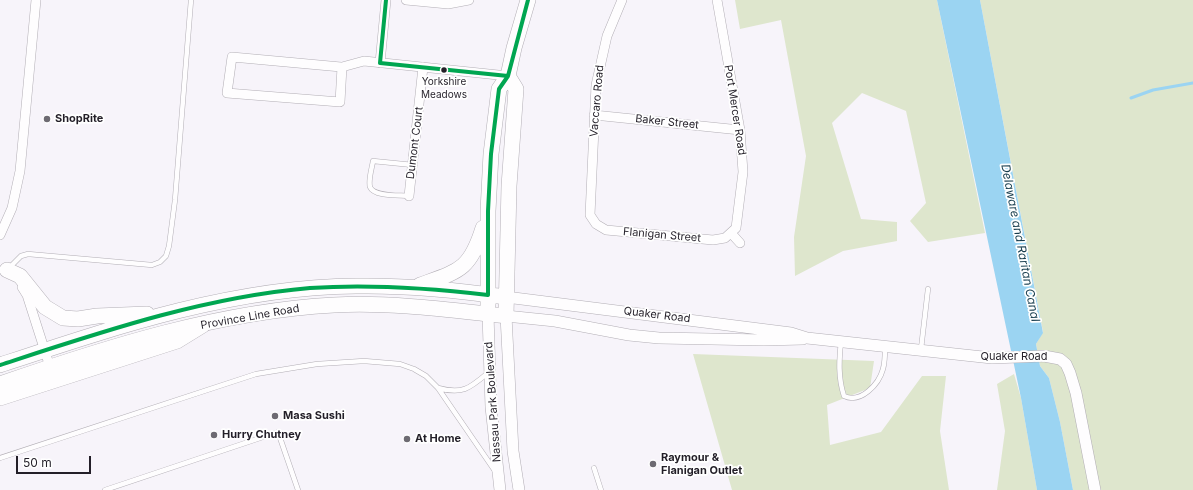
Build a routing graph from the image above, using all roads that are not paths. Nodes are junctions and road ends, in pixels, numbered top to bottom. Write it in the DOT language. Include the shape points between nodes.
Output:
graph roads {
  1 [pos="36,0"];
  2 [pos="191,0"];
  3 [pos="386,0"];
  4 [pos="406,0"];
  5 [pos="469,0"];
  6 [pos="528,0"];
  7 [pos="622,0"];
  8 [pos="716,0"];
  9 [pos="380,63"];
  10 [pos="342,67"];
  11 [pos="423,67"];
  12 [pos="508,76"];
  13 [pos="594,115"];
  14 [pos="740,130"];
  15 [pos="413,164"];
  16 [pos="409,196"];
  17 [pos="589,207"];
  18 [pos="488,211"];
  19 [pos="732,233"];
  20 [pos="0,235"];
  21 [pos="740,243"];
  22 [pos="3,267"];
  23 [pos="415,287"];
  24 [pos="928,289"];
  25 [pos="488,295"];
  26 [pos="506,297"];
  27 [pos="162,314"];
  28 [pos="488,314"];
  29 [pos="506,316"];
  30 [pos="203,325"];
  31 [pos="807,338"];
  32 [pos="841,342"];
  33 [pos="885,347"];
  34 [pos="44,350"];
  35 [pos="921,351"];
  36 [pos="0,365"];
  37 [pos="50,367"];
  38 [pos="489,372"];
  39 [pos="0,384"];
  40 [pos="438,388"];
  41 [pos="0,398"];
  42 [pos="0,458"];
  43 [pos="594,468"];
  44 [pos="498,476"];
  45 [pos="105,490"];
  46 [pos="298,490"];
  47 [pos="500,490"];
  48 [pos="519,490"];
  49 [pos="601,490"];
  50 [pos="1095,490"];
  1 -- 20 [label="street" via="20,171 12,208"];
  2 -- 22 [label="lane" via="175,200 166,256 152,265 28,254"];
  3 -- 9 [label="street"];
  4 -- 5 [label="street" via="448,4"];
  6 -- 12 [label="main road"];
  7 -- 13 [label="street, Vaccaro Road" via="607,36 600,62"];
  8 -- 14 [label="street, Port Mercer Road"];
  9 -- 10 [label="street" via="364,61"];
  9 -- 11 [label="street"];
  10 -- 10 [label="street" via="340,102 227,93 232,57"];
  11 -- 12 [label="street"];
  11 -- 15 [label="street, Dumont Court"];
  12 -- 18 [label="main road" via="499,89 491,154"];
  12 -- 26 [label="main road" via="516,89 509,186"];
  13 -- 14 [label="street, Baker Street"];
  13 -- 17 [label="street, Vaccaro Road"];
  14 -- 19 [label="street, Port Mercer Road" via="743,172 738,220"];
  15 -- 16 [label="street, Dumont Court"];
  15 -- 16 [label="lane" via="373,161 370,186 373,191 378,194"];
  17 -- 19 [label="street, Flanigan Street" via="593,226 606,230 713,240 725,238"];
  18 -- 23 [label="main road" via="478,244 468,262 452,274"];
  18 -- 25 [label="main road"];
  19 -- 21 [label="street"];
  22 -- 27 [label="main road" via="20,276 45,307 63,318"];
  22 -- 34 [label="street" via="27,295"];
  23 -- 25 [label="main road, Province Line Road"];
  23 -- 27 [label="main road, Province Line Road" via="354,286 297,290 247,296"];
  24 -- 35 [label="lane"];
  25 -- 26 [label="main road, Province Line Road"];
  25 -- 28 [label="main road"];
  26 -- 29 [label="main road"];
  26 -- 31 [label="street, Quaker Road" via="791,333"];
  27 -- 34 [label="main road, Province Line Road"];
  28 -- 29 [label="main road, Province Line Road"];
  28 -- 30 [label="main road, Province Line Road" via="409,306 336,305 263,312"];
  28 -- 38 [label="street, Nassau Park Boulevard"];
  29 -- 31 [label="street, Quaker Road" via="555,321 659,338"];
  29 -- 48 [label="street, Nassau Park Boulevard" via="513,451"];
  30 -- 37 [label="main road, Province Line Road"];
  30 -- 41 [label="main road" via="177,341"];
  31 -- 32 [label="street, Quaker Road"];
  32 -- 33 [label="street, Quaker Road"];
  32 -- 33 [label="lane" via="841,388 844,396 852,398 870,390 879,379"];
  33 -- 35 [label="street, Quaker Road"];
  34 -- 36 [label="main road, Province Line Road"];
  34 -- 37 [label="street"];
  35 -- 50 [label="street, Quaker Road" via="992,358 1044,356 1060,359 1066,364 1076,393"];
  37 -- 39 [label="main road, Province Line Road"];
  38 -- 40 [label="lane" via="463,391 451,392"];
  38 -- 44 [label="street, Nassau Park Boulevard"];
  40 -- 42 [label="lane" via="426,376 400,364 364,361 317,364 256,374"];
  40 -- 44 [label="lane"];
  43 -- 49 [label="lane"];
  44 -- 47 [label="street, Nassau Park Boulevard"];
  45 -- 46 [label="lane" via="278,432"];
}
